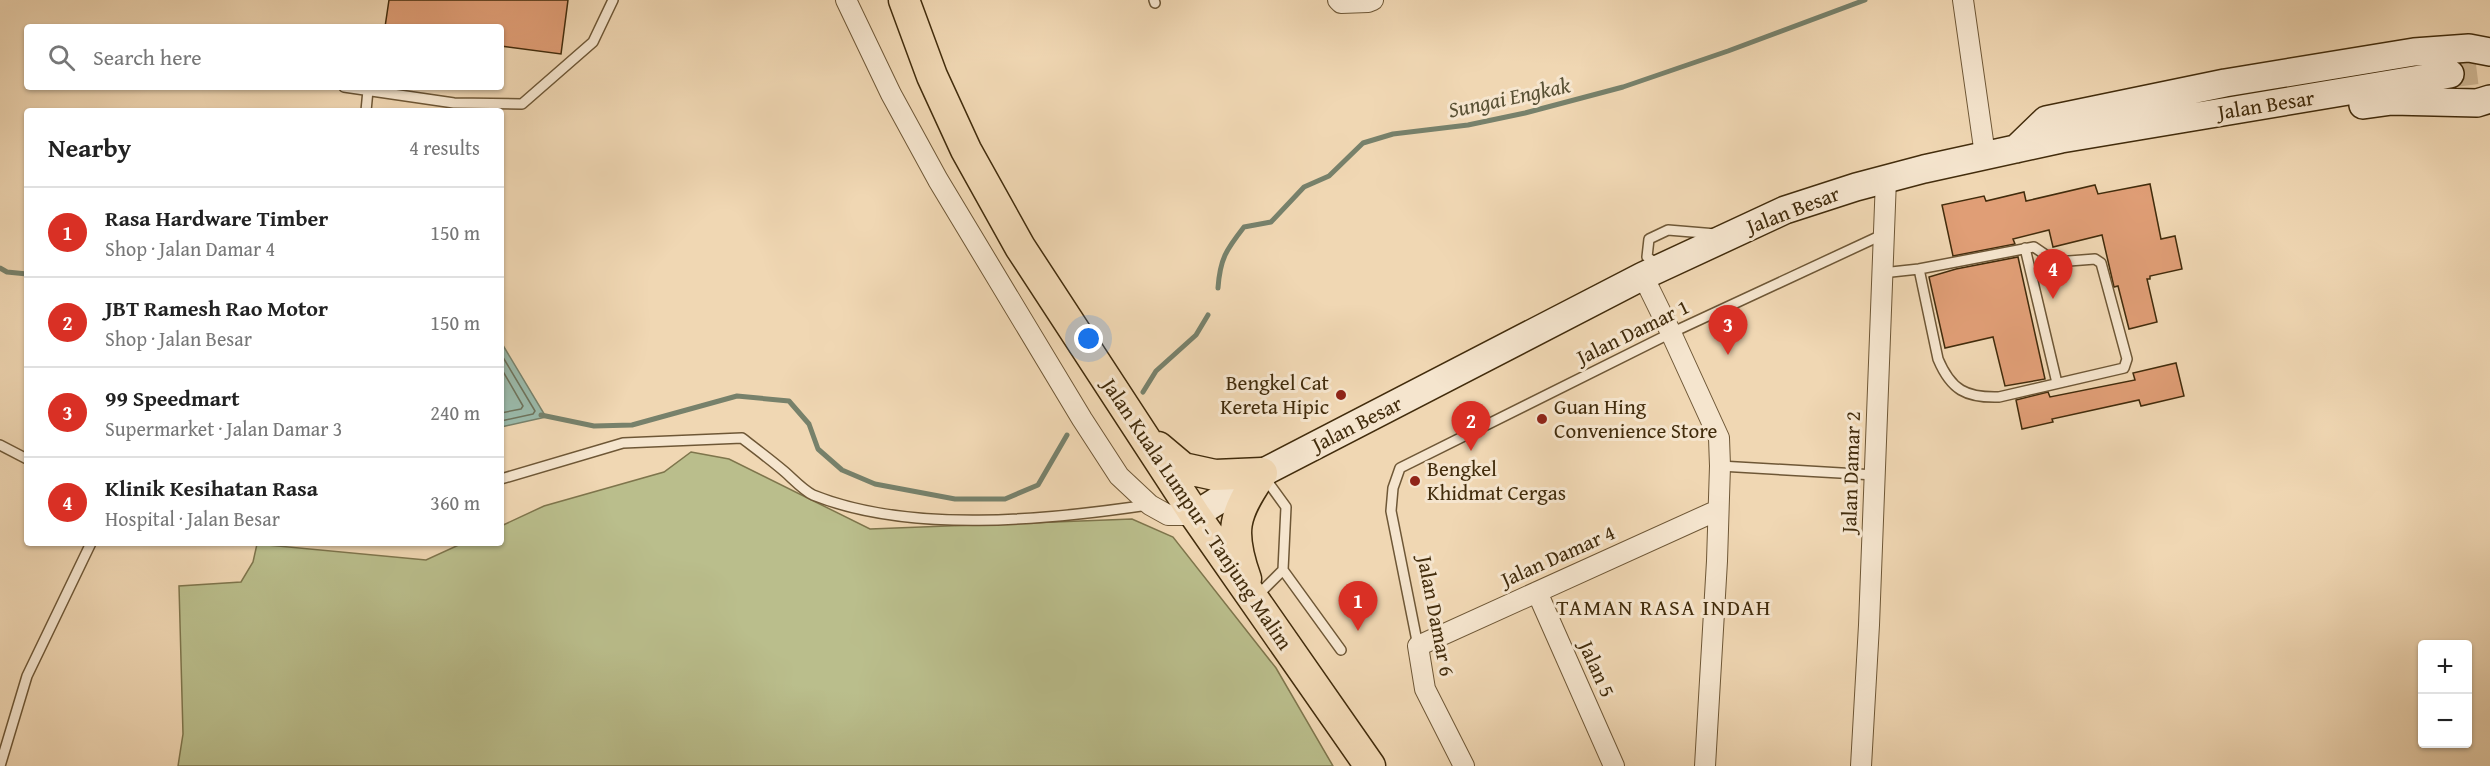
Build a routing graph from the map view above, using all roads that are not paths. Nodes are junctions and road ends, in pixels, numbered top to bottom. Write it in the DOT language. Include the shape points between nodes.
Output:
graph roads {
  1 [pos="613,0"];
  2 [pos="846,0"];
  3 [pos="904,0"];
  4 [pos="1373,0"];
  5 [pos="1963,0"];
  6 [pos="1339,1"];
  7 [pos="2490,52"];
  8 [pos="2450,74"];
  9 [pos="368,90"];
  10 [pos="2490,99"];
  11 [pos="366,108"];
  12 [pos="2016,149"];
  13 [pos="1985,155"];
  14 [pos="1886,179"];
  15 [pos="1884,234"];
  16 [pos="2025,248"];
  17 [pos="1919,269"];
  18 [pos="1653,272"];
  19 [pos="1882,273"];
  20 [pos="1671,333"];
  21 [pos="2057,383"];
  22 [pos="1140,431"];
  23 [pos="0,445"];
  24 [pos="24,457"];
  25 [pos="1720,466"];
  26 [pos="1400,468"];
  27 [pos="1262,473"];
  28 [pos="1875,475"];
  29 [pos="504,478"];
  30 [pos="1150,505"];
  31 [pos="1718,510"];
  32 [pos="1195,515"];
  33 [pos="90,546"];
  34 [pos="1283,570"];
  35 [pos="1537,592"];
  36 [pos="1253,599"];
  37 [pos="1418,646"];
  38 [pos="1341,650"];
  39 [pos="0,766"];
  40 [pos="1370,766"];
  41 [pos="1464,766"];
  42 [pos="1614,766"];
  43 [pos="1705,766"];
  44 [pos="1861,766"];
  1 -- 9 [label="lane" via="593,42 522,104 454,103"];
  2 -- 30 [label="street" via="938,180 1082,420 1119,476"];
  3 -- 22 [label="main road, Jalan Kuala Lumpur - Tanjung Malim" via="932,76 966,150 1020,247"];
  4 -- 6 [label="street"];
  5 -- 13 [label="street"];
  7 -- 12 [label="main road" via="2469,48 2414,52 2225,83 2057,117 2046,120"];
  8 -- 12 [label="main road, Jalan Besar"];
  9 -- 11 [label="lane"];
  10 -- 12 [label="main road" via="2478,104 2392,101 2301,113 2054,157"];
  12 -- 13 [label="main road, Jalan Besar"];
  13 -- 14 [label="main road, Jalan Besar"];
  14 -- 15 [label="street, Jalan Damar 2"];
  14 -- 18 [label="main road, Jalan Besar" via="1785,210"];
  15 -- 19 [label="street, Jalan Damar 2"];
  15 -- 20 [label="lane, Jalan Damar 1"];
  16 -- 17 [label="lane"];
  16 -- 21 [label="lane"];
  16 -- 21 [label="lane" via="2038,248 2056,262 2098,260 2127,358 2124,368"];
  17 -- 19 [label="lane"];
  17 -- 21 [label="lane" via="1938,359 1954,386 1981,398"];
  18 -- 20 [label="street"];
  18 -- 27 [label="main road, Jalan Besar"];
  19 -- 28 [label="street, Jalan Damar 2"];
  20 -- 25 [label="street" via="1719,438"];
  20 -- 26 [label="lane, Jalan Damar 1"];
  22 -- 27 [label="main road" via="1183,468 1215,475"];
  22 -- 32 [label="main road, Jalan Kuala Lumpur - Tanjung Malim"];
  23 -- 24 [label="lane"];
  25 -- 28 [label="lane"];
  25 -- 31 [label="street"];
  26 -- 37 [label="lane, Jalan Damar 6" via="1391,511"];
  27 -- 32 [label="main road, Jalan Besar"];
  27 -- 34 [label="lane" via="1286,507"];
  27 -- 36 [label="main road" via="1237,516 1240,563"];
  28 -- 44 [label="street, Jalan Damar 2"];
  29 -- 30 [label="lane" via="623,442 742,438 811,494 900,515 1032,519"];
  30 -- 32 [label="street" via="1168,515"];
  31 -- 35 [label="street, Jalan Damar 4"];
  31 -- 43 [label="street"];
  32 -- 36 [label="main road, Jalan Kuala Lumpur - Tanjung Malim"];
  33 -- 39 [label="lane" via="27,676"];
  34 -- 36 [label="lane"];
  34 -- 38 [label="lane"];
  35 -- 37 [label="street, Jalan Damar 4"];
  35 -- 42 [label="street, Jalan 5"];
  36 -- 40 [label="main road, Jalan Kuala Lumpur - Tanjung Malim"];
  37 -- 41 [label="street, Jalan Damar 6" via="1425,688"];
}
